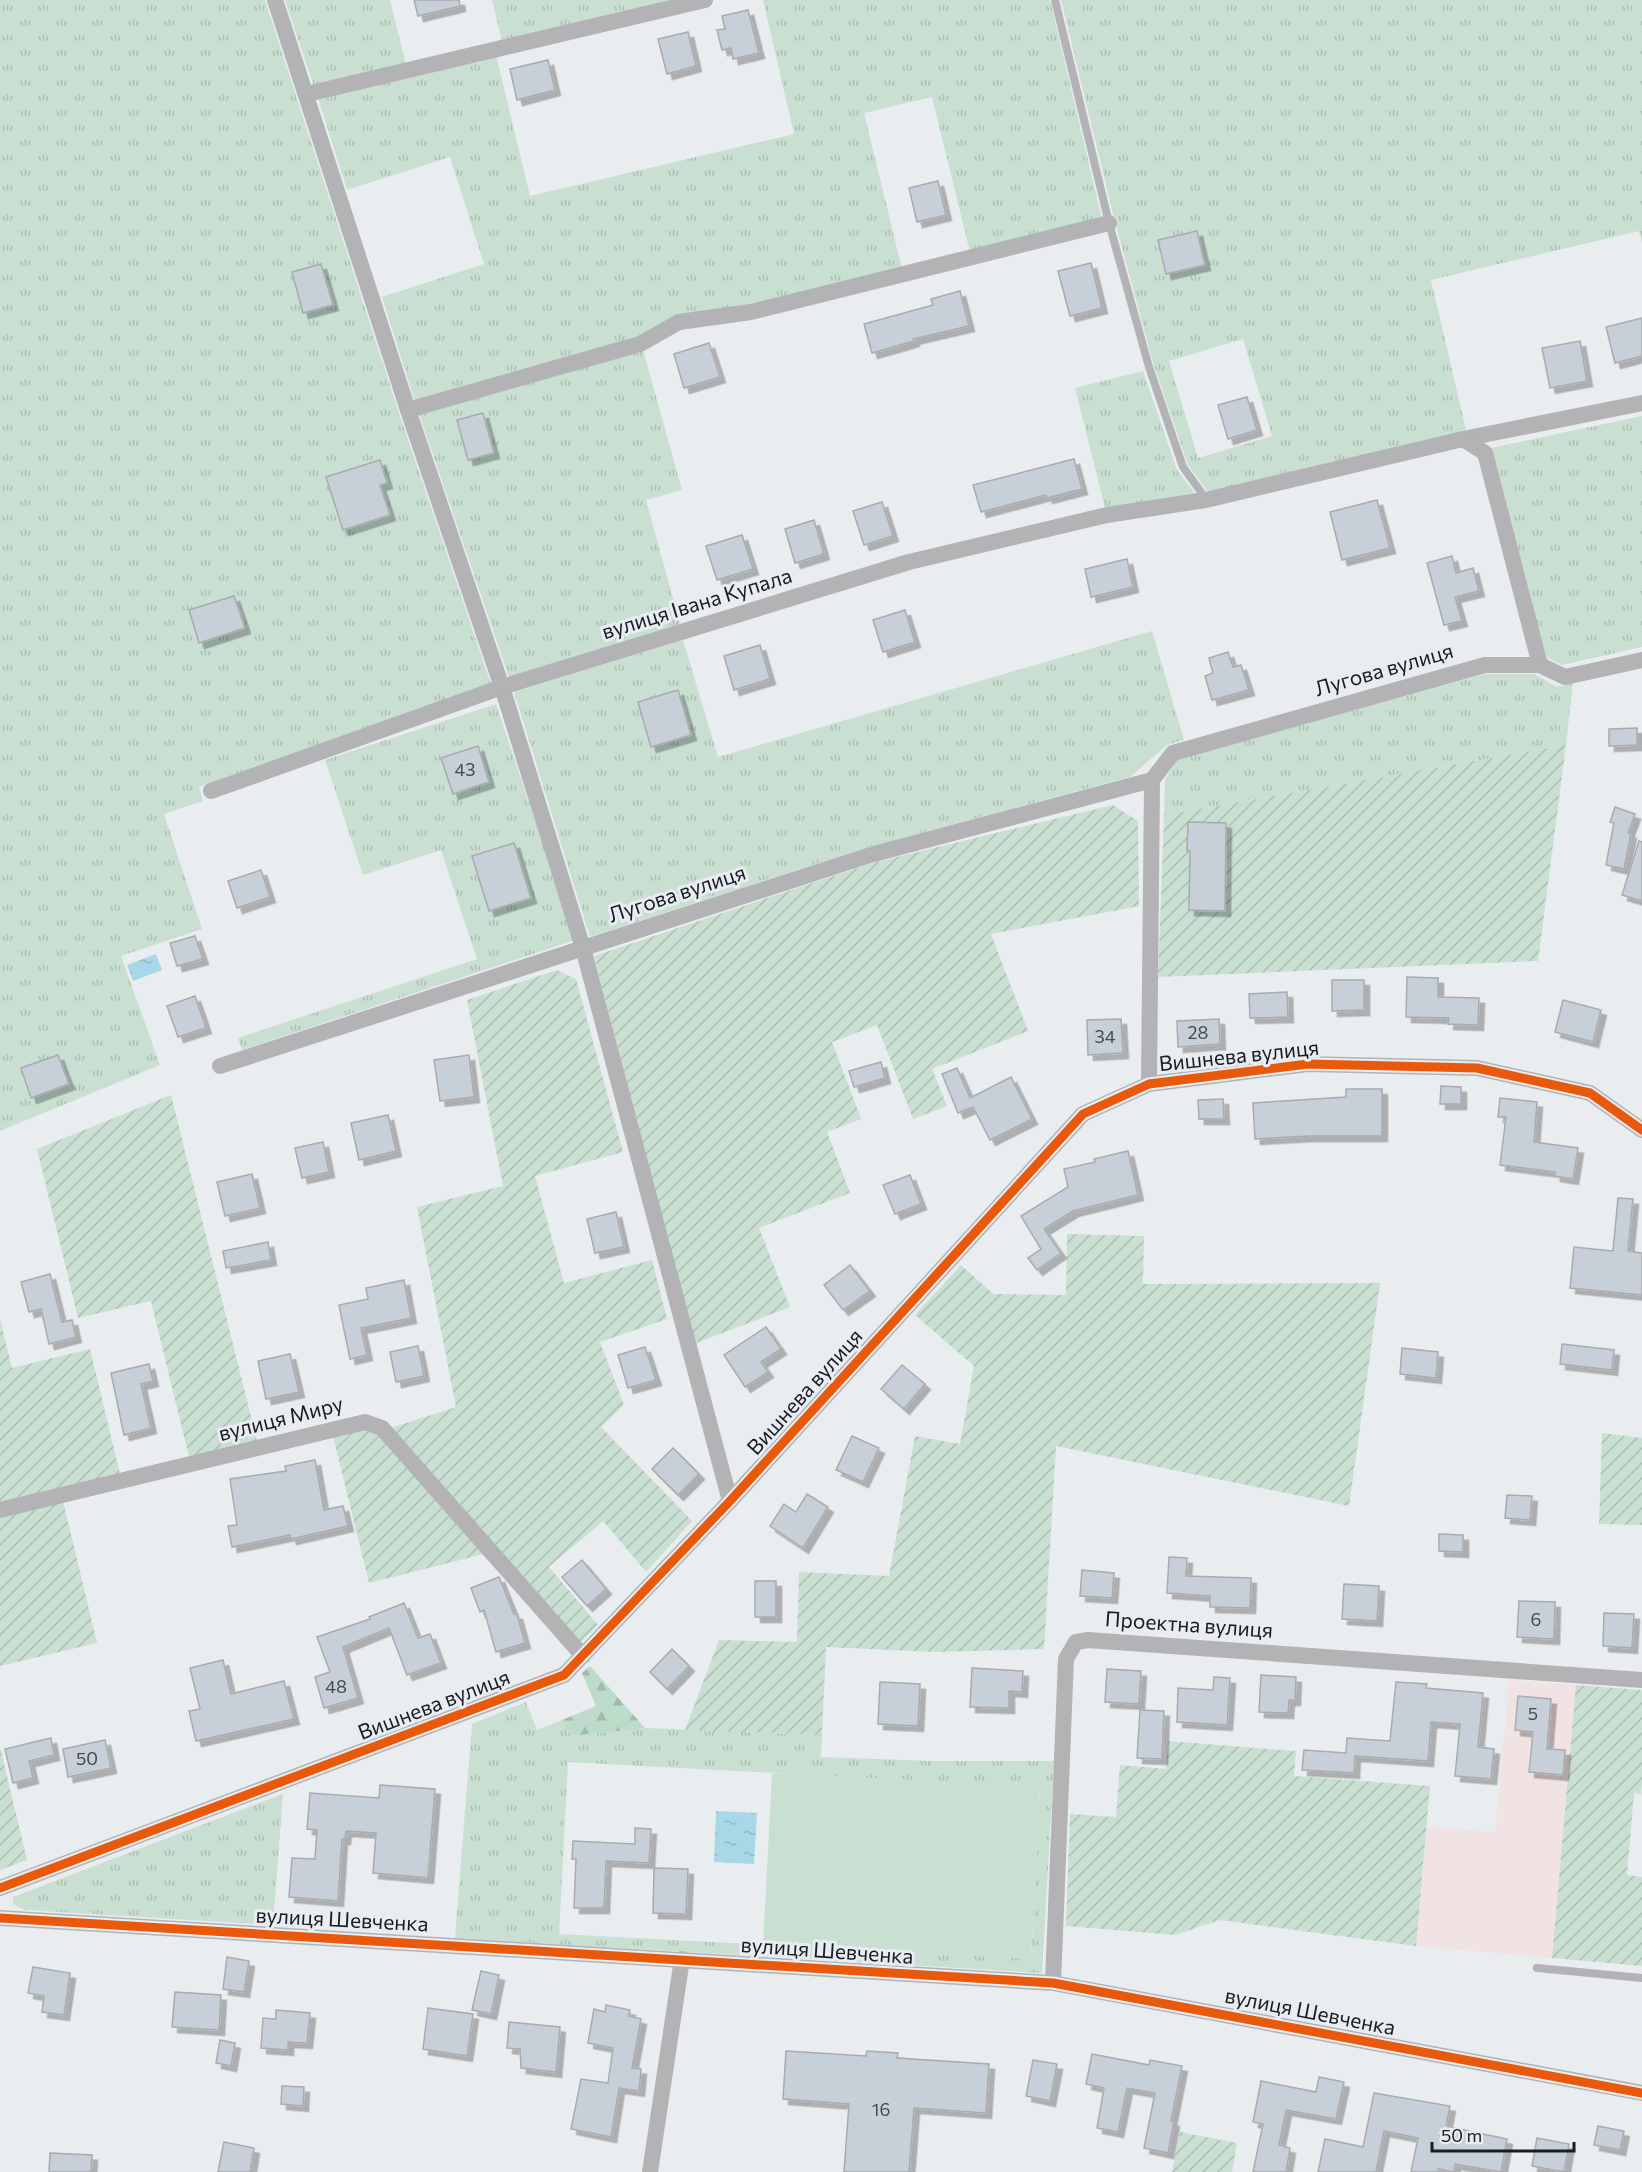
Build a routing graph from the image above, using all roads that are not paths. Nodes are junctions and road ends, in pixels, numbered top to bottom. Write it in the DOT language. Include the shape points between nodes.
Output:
graph roads {
  1 [pos="275,0"];
  2 [pos="705,0"];
  3 [pos="1055,0"];
  4 [pos="307,94"];
  5 [pos="1109,223"];
  6 [pos="1642,403"];
  7 [pos="408,410"];
  8 [pos="1463,439"];
  9 [pos="1206,500"];
  10 [pos="1642,660"];
  11 [pos="1540,664"];
  12 [pos="502,687"];
  13 [pos="1152,780"];
  14 [pos="211,791"];
  15 [pos="583,948"];
  16 [pos="220,1065"];
  17 [pos="1149,1084"];
  18 [pos="1642,1130"];
  19 [pos="730,1501"];
  20 [pos="0,1510"];
  21 [pos="583,1656"];
  22 [pos="1642,1680"];
  23 [pos="0,1888"];
  24 [pos="0,1918"];
  25 [pos="682,1959"];
  26 [pos="1537,1968"];
  27 [pos="1642,1978"];
  28 [pos="1053,1983"];
  29 [pos="1642,2093"];
  30 [pos="650,2172"];
  1 -- 4 [label="street"];
  2 -- 4 [label="street"];
  3 -- 5 [label="lane"];
  4 -- 7 [label="street"];
  5 -- 7 [label="street" via="751,312 678,322 640,344"];
  5 -- 9 [label="lane" via="1149,367 1183,467"];
  6 -- 8 [label="street"];
  7 -- 12 [label="street"];
  8 -- 9 [label="street, вулиця Івана Купала"];
  8 -- 11 [label="street" via="1485,453"];
  9 -- 12 [label="street, вулиця Івана Купала" via="1107,515 909,562"];
  10 -- 11 [label="street, Лугова вулиця" via="1565,677"];
  11 -- 13 [label="street, Лугова вулиця" via="1485,666 1173,753"];
  12 -- 14 [label="street, вулиця Івана Купала"];
  12 -- 15 [label="street"];
  13 -- 15 [label="street, Лугова вулиця" via="870,855"];
  13 -- 17 [label="street"];
  15 -- 16 [label="street, Лугова вулиця"];
  15 -- 19 [label="street"];
  17 -- 18 [label="street, Вишнева вулиця" via="1308,1064 1477,1068 1590,1093"];
  17 -- 19 [label="street, Вишнева вулиця" via="1083,1114"];
  19 -- 21 [label="street, Вишнева вулиця"];
  20 -- 21 [label="street, вулиця Миру" via="365,1422 382,1428"];
  21 -- 23 [label="street, Вишнева вулиця" via="564,1675"];
  22 -- 28 [label="street, Проектна вулиця" via="1076,1642 1066,1659"];
  24 -- 25 [label="street, вулиця Шевченка"];
  25 -- 28 [label="street, вулиця Шевченка"];
  25 -- 30 [label="street"];
  26 -- 27 [label="lane"];
  28 -- 29 [label="street, вулиця Шевченка"];
}
